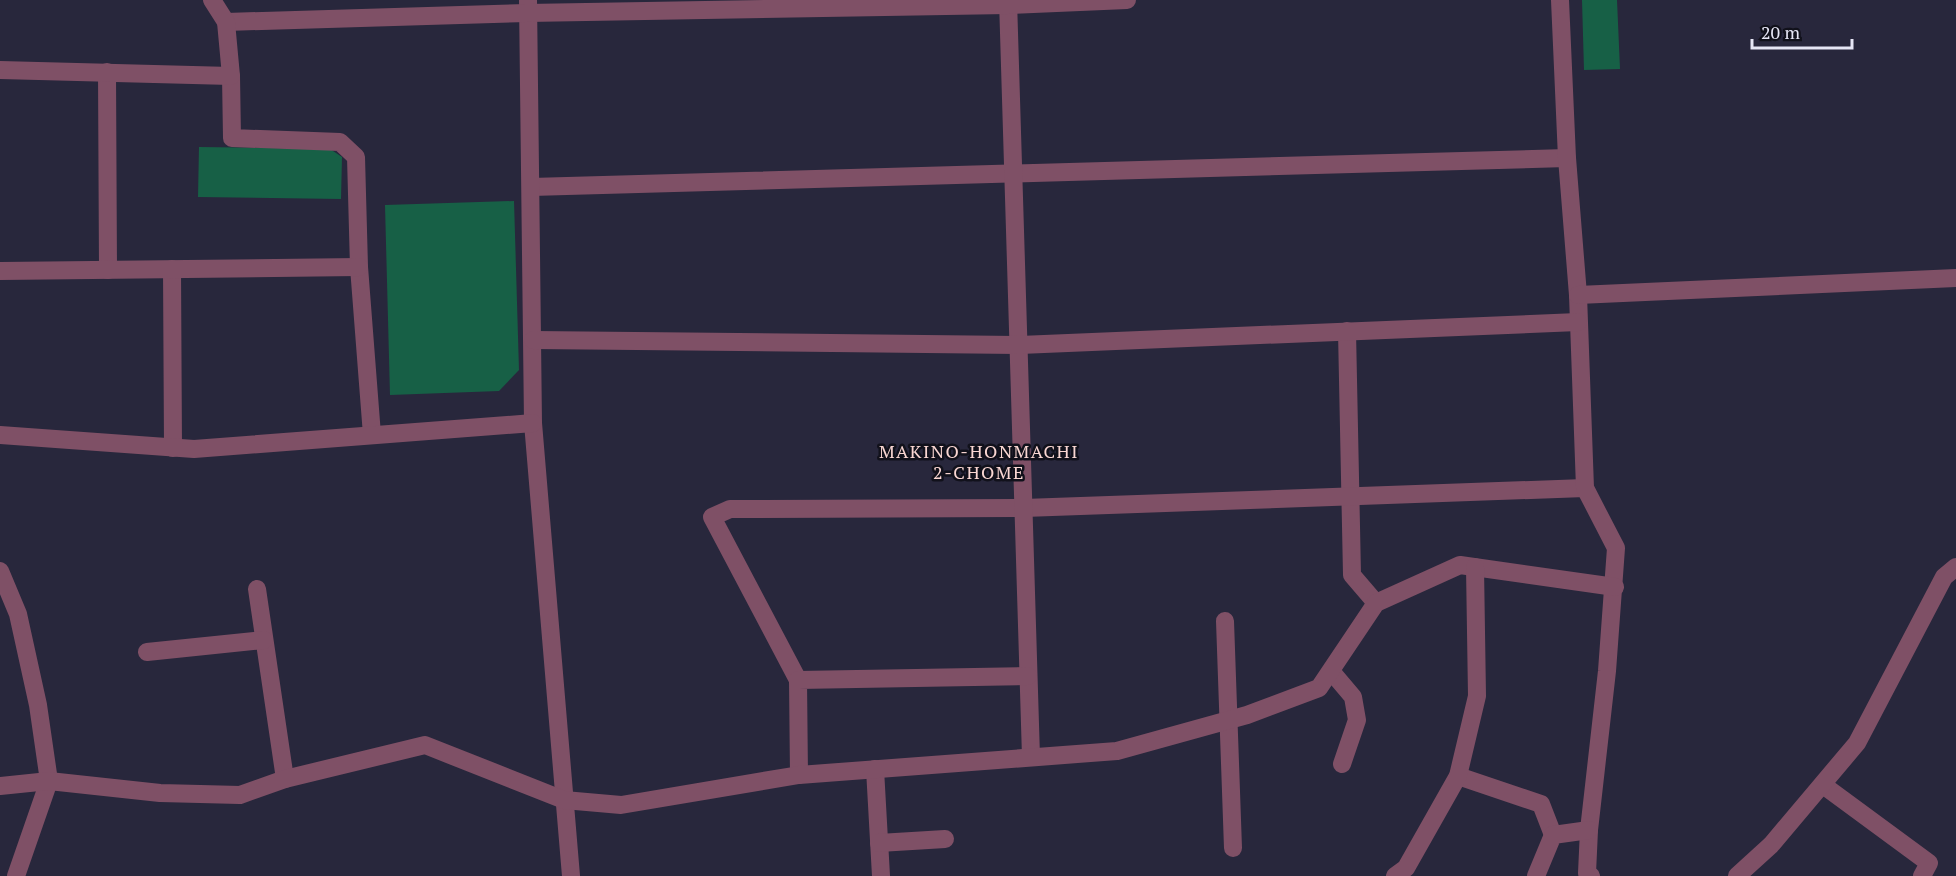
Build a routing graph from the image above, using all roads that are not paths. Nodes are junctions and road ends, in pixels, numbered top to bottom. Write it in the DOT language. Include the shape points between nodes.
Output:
graph roads {
  1 [pos="212,0"];
  2 [pos="1127,0"];
  3 [pos="1560,0"];
  4 [pos="1008,3"];
  5 [pos="527,6"];
  6 [pos="226,22"];
  7 [pos="0,70"];
  8 [pos="107,72"];
  9 [pos="231,75"];
  10 [pos="1567,159"];
  11 [pos="1014,172"];
  12 [pos="531,187"];
  13 [pos="358,267"];
  14 [pos="172,269"];
  15 [pos="108,270"];
  16 [pos="0,271"];
  17 [pos="1956,279"];
  18 [pos="1578,295"];
  19 [pos="1578,322"];
  20 [pos="1347,331"];
  21 [pos="533,340"];
  22 [pos="1020,345"];
  23 [pos="533,423"];
  24 [pos="0,435"];
  25 [pos="372,435"];
  26 [pos="173,448"];
  27 [pos="1585,488"];
  28 [pos="1351,495"];
  29 [pos="1024,508"];
  30 [pos="1475,567"];
  31 [pos="1956,567"];
  32 [pos="0,571"];
  33 [pos="1614,587"];
  34 [pos="4,589"];
  35 [pos="257,589"];
  36 [pos="1376,603"];
  37 [pos="1225,621"];
  38 [pos="264,640"];
  39 [pos="147,652"];
  40 [pos="1331,671"];
  41 [pos="1028,676"];
  42 [pos="798,680"];
  43 [pos="1228,720"];
  44 [pos="1031,757"];
  45 [pos="1342,764"];
  46 [pos="875,769"];
  47 [pos="799,775"];
  48 [pos="1458,776"];
  49 [pos="285,779"];
  50 [pos="49,781"];
  51 [pos="1823,785"];
  52 [pos="0,786"];
  53 [pos="564,800"];
  54 [pos="1589,830"];
  55 [pos="1554,835"];
  56 [pos="945,838"];
  57 [pos="879,843"];
  58 [pos="1233,848"];
  59 [pos="16,876"];
  60 [pos="571,876"];
  61 [pos="881,876"];
  62 [pos="1395,876"];
  63 [pos="1536,876"];
  64 [pos="1591,876"];
  65 [pos="1737,876"];
  66 [pos="1922,876"];
  1 -- 6 [label="street"];
  2 -- 4 [label="street"];
  3 -- 10 [label="street"];
  4 -- 5 [label="street"];
  4 -- 11 [label="street"];
  5 -- 6 [label="street"];
  5 -- 12 [label="street"];
  6 -- 9 [label="street"];
  7 -- 8 [label="street"];
  8 -- 9 [label="street"];
  8 -- 15 [label="street"];
  9 -- 13 [label="street" via="232,138 340,142 356,157"];
  10 -- 11 [label="street"];
  10 -- 18 [label="street"];
  11 -- 12 [label="street"];
  11 -- 22 [label="street"];
  12 -- 21 [label="street"];
  13 -- 14 [label="street"];
  13 -- 25 [label="street"];
  14 -- 15 [label="street"];
  14 -- 26 [label="street"];
  15 -- 16 [label="street"];
  17 -- 18 [label="street"];
  18 -- 19 [label="street"];
  19 -- 20 [label="street"];
  19 -- 27 [label="street"];
  20 -- 22 [label="street"];
  20 -- 28 [label="street"];
  21 -- 22 [label="street"];
  21 -- 23 [label="street"];
  22 -- 29 [label="street"];
  23 -- 25 [label="street"];
  23 -- 53 [label="street"];
  24 -- 26 [label="street"];
  25 -- 26 [label="street"];
  27 -- 28 [label="street"];
  27 -- 33 [label="street" via="1616,548"];
  28 -- 29 [label="street"];
  28 -- 36 [label="street" via="1352,575"];
  29 -- 41 [label="street"];
  29 -- 42 [label="street" via="730,509 712,517"];
  30 -- 33 [label="street"];
  30 -- 36 [label="street" via="1460,565"];
  30 -- 48 [label="street" via="1477,696"];
  31 -- 51 [label="street" via="1944,577 1857,743"];
  32 -- 34 [label="street"];
  33 -- 54 [label="street"];
  34 -- 50 [label="street" via="18,614 38,705"];
  35 -- 38 [label="street"];
  36 -- 40 [label="street"];
  37 -- 43 [label="street"];
  38 -- 39 [label="street"];
  38 -- 49 [label="street"];
  40 -- 43 [label="street" via="1319,688"];
  40 -- 45 [label="street" via="1353,697 1357,720"];
  41 -- 42 [label="street"];
  41 -- 44 [label="street"];
  42 -- 47 [label="street"];
  43 -- 44 [label="street" via="1117,751"];
  43 -- 58 [label="street"];
  44 -- 46 [label="street"];
  46 -- 47 [label="street"];
  46 -- 57 [label="street"];
  47 -- 53 [label="street" via="621,806"];
  48 -- 55 [label="street" via="1541,804"];
  48 -- 62 [label="street" via="1406,868"];
  49 -- 50 [label="street" via="240,795 160,793"];
  49 -- 53 [label="street" via="425,746"];
  50 -- 52 [label="street"];
  50 -- 59 [label="street"];
  51 -- 65 [label="street" via="1771,845"];
  51 -- 66 [label="street" via="1929,863"];
  53 -- 60 [label="street"];
  54 -- 55 [label="street"];
  54 -- 64 [label="street" via="1587,873"];
  55 -- 63 [label="street"];
  56 -- 57 [label="street"];
  57 -- 61 [label="street"];
}
